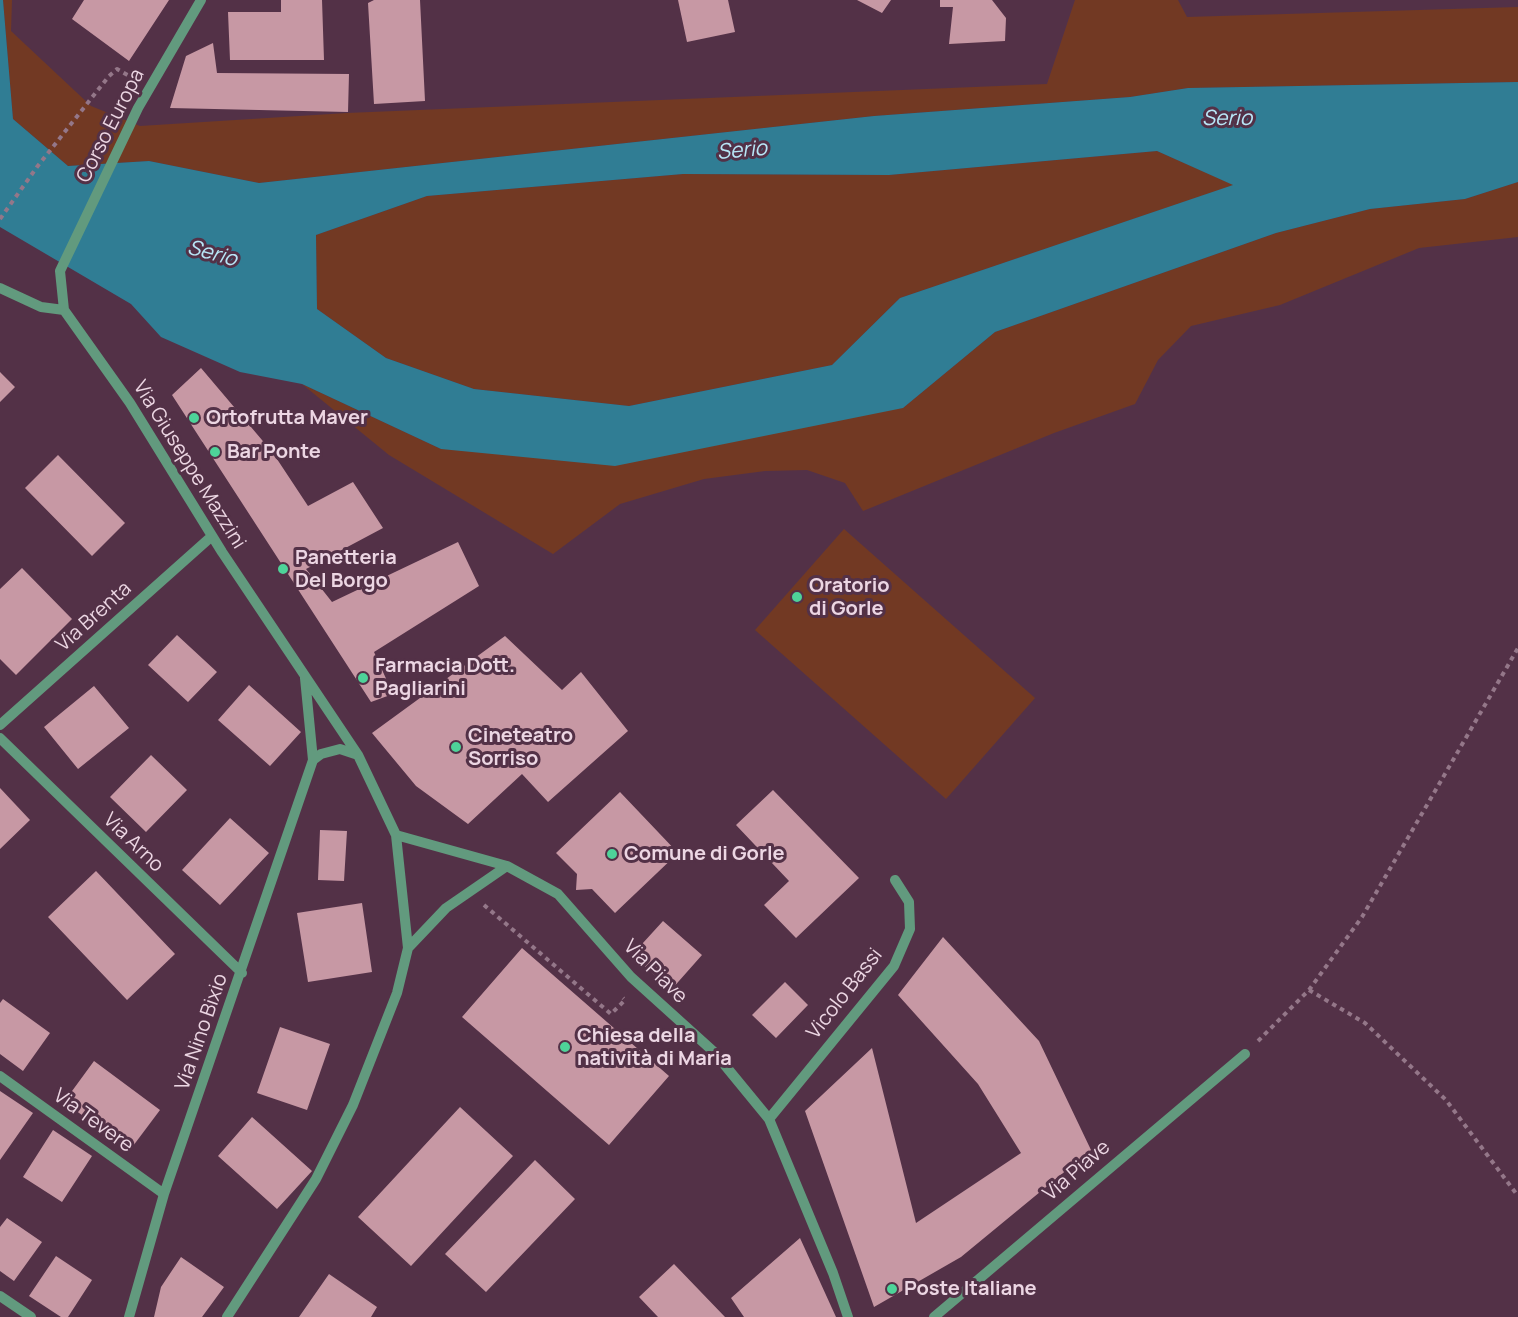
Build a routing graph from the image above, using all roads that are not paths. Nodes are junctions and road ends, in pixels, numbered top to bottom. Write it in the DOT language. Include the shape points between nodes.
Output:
graph roads {
  1 [pos="201,0"];
  2 [pos="60,271"];
  3 [pos="0,288"];
  4 [pos="64,310"];
  5 [pos="212,536"];
  6 [pos="304,672"];
  7 [pos="0,725"];
  8 [pos="0,738"];
  9 [pos="358,755"];
  10 [pos="313,760"];
  11 [pos="396,836"];
  12 [pos="507,866"];
  13 [pos="895,880"];
  14 [pos="408,948"];
  15 [pos="242,973"];
  16 [pos="1245,1054"];
  17 [pos="0,1076"];
  18 [pos="769,1119"];
  19 [pos="164,1194"];
  20 [pos="0,1296"];
  21 [pos="31,1317"];
  22 [pos="129,1317"];
  23 [pos="226,1317"];
  24 [pos="848,1317"];
  25 [pos="934,1317"];
  1 -- 2 [label="street, Corso Europa" via="138,108"];
  2 -- 4 [label="street, Via Giuseppe Mazzini"];
  3 -- 4 [label="street" via="42,307"];
  4 -- 5 [label="street, Via Giuseppe Mazzini" via="130,403"];
  5 -- 6 [label="street, Via Giuseppe Mazzini"];
  5 -- 7 [label="street, Via Brenta"];
  6 -- 9 [label="street, Via Giuseppe Mazzini"];
  6 -- 10 [label="street, Via Nino Bixio"];
  8 -- 15 [label="street, Via Arno"];
  9 -- 10 [label="street" via="330,750"];
  9 -- 11 [label="street, Via Giuseppe Mazzini"];
  10 -- 15 [label="street, Via Nino Bixio"];
  11 -- 12 [label="street, Via Piave"];
  11 -- 14 [label="street, Via Giuseppe Mazzini"];
  12 -- 14 [label="street" via="446,908"];
  12 -- 18 [label="street, Via Piave" via="558,894 631,977 714,1052"];
  13 -- 18 [label="street, Vicolo Bassi" via="909,902 910,929 894,966"];
  14 -- 23 [label="street" via="397,993 353,1105 316,1179"];
  15 -- 19 [label="street, Via Nino Bixio"];
  16 -- 25 [label="street, Via Piave"];
  17 -- 19 [label="street, Via Tevere"];
  18 -- 24 [label="street, Via Piave"];
  19 -- 22 [label="street, Via Nino Bixio"];
  20 -- 21 [label="street"];
}
